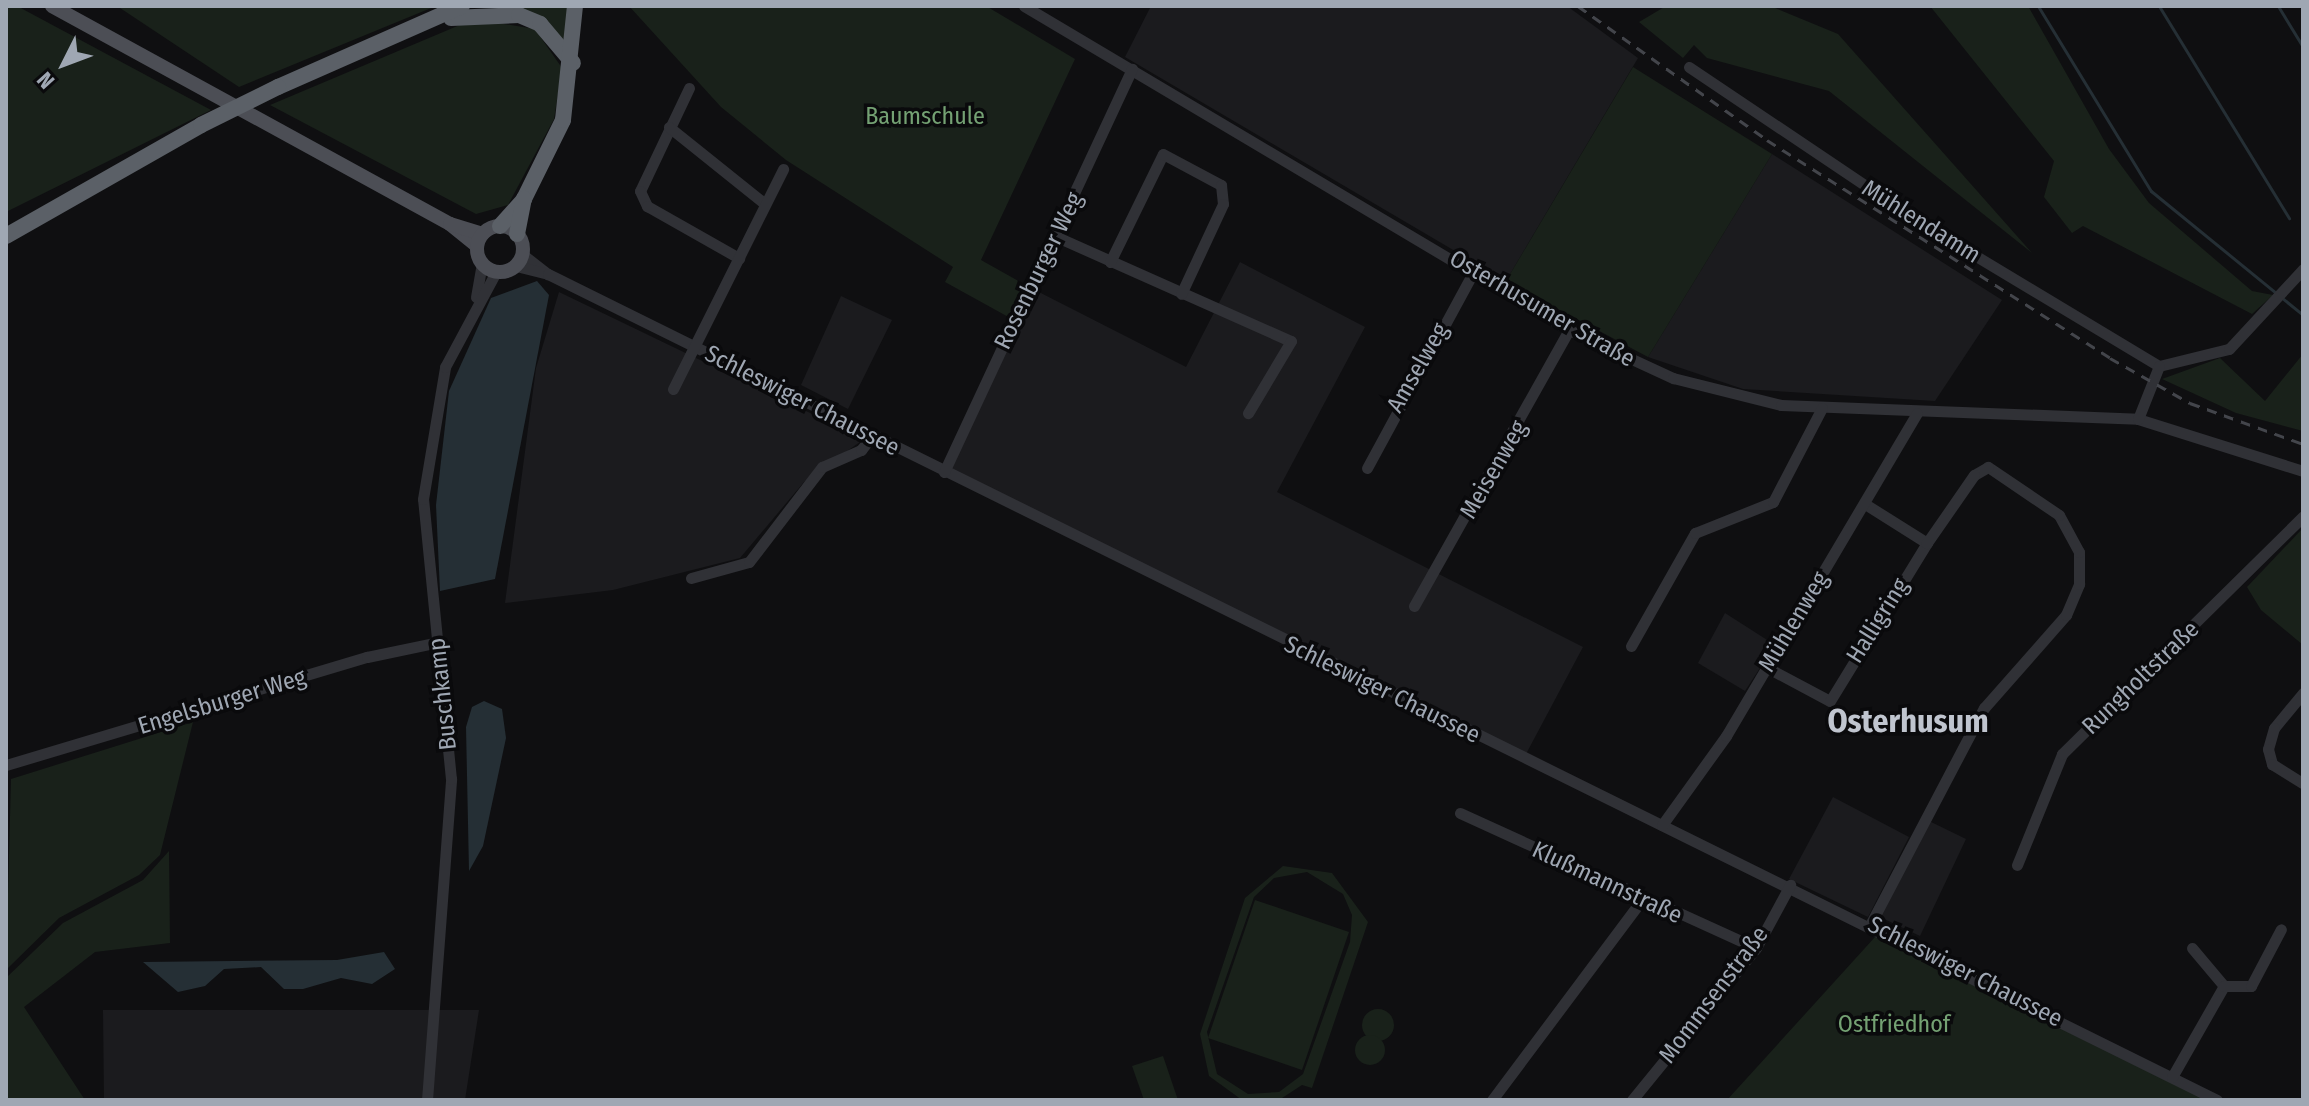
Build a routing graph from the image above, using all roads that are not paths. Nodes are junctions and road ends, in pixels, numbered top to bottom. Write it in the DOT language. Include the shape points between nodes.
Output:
graph roads {
  1 [pos="52,6"];
  2 [pos="462,6"];
  3 [pos="575,6"];
  4 [pos="1024,6"];
  5 [pos="418,24"];
  6 [pos="573,63"];
  7 [pos="1689,67"];
  8 [pos="1132,69"];
  9 [pos="689,88"];
  10 [pos="669,127"];
  11 [pos="783,169"];
  12 [pos="73,196"];
  13 [pos="524,199"];
  14 [pos="765,204"];
  15 [pos="6,222"];
  16 [pos="500,226"];
  17 [pos="517,234"];
  18 [pos="6,236"];
  19 [pos="1057,237"];
  20 [pos="480,240"];
  21 [pos="739,258"];
  22 [pos="519,260"];
  23 [pos="1110,262"];
  24 [pos="482,263"];
  25 [pos="2303,269"];
  26 [pos="1474,271"];
  27 [pos="496,272"];
  28 [pos="1181,294"];
  29 [pos="476,297"];
  30 [pos="1569,330"];
  31 [pos="694,347"];
  32 [pos="2159,366"];
  33 [pos="673,389"];
  34 [pos="1822,408"];
  35 [pos="1248,413"];
  36 [pos="1917,413"];
  37 [pos="2138,419"];
  38 [pos="872,436"];
  39 [pos="1367,468"];
  40 [pos="2303,471"];
  41 [pos="944,472"];
  42 [pos="1865,504"];
  43 [pos="2303,516"];
  44 [pos="1927,543"];
  45 [pos="691,578"];
  46 [pos="1414,606"];
  47 [pos="439,642"];
  48 [pos="1631,646"];
  49 [pos="1766,667"];
  50 [pos="2303,693"];
  51 [pos="6,765"];
  52 [pos="2303,783"];
  53 [pos="1460,813"];
  54 [pos="1662,825"];
  55 [pos="2017,865"];
  56 [pos="1790,885"];
  57 [pos="1641,901"];
  58 [pos="1871,923"];
  59 [pos="2281,929"];
  60 [pos="1756,948"];
  61 [pos="2192,948"];
  62 [pos="2224,986"];
  63 [pos="2172,1077"];
  64 [pos="427,1100"];
  65 [pos="1492,1100"];
  66 [pos="1632,1100"];
  67 [pos="2217,1100"];
  1 -- 20 [label="main road"];
  2 -- 5 [label="highway"];
  3 -- 6 [label="highway"];
  4 -- 8 [label="street, Osterhusumer Straße"];
  5 -- 6 [label="highway" via="519,15 540,24"];
  5 -- 12 [label="highway, bridge" via="201,125"];
  6 -- 13 [label="highway" via="563,120"];
  7 -- 32 [label="street, Mühlendamm" via="1926,226"];
  8 -- 19 [label="street, Rosenburger Weg"];
  8 -- 26 [label="street, Osterhusumer Straße"];
  9 -- 10 [label="street"];
  10 -- 14 [label="street"];
  10 -- 21 [label="street" via="640,191 647,206"];
  11 -- 14 [label="street"];
  12 -- 15 [label="highway"];
  12 -- 18 [label="highway"];
  13 -- 16 [label="highway"];
  13 -- 17 [label="highway"];
  14 -- 21 [label="street"];
  16 -- 17 [label="main road"];
  16 -- 20 [label="main road"];
  17 -- 22 [label="main road"];
  19 -- 23 [label="street"];
  19 -- 41 [label="street, Rosenburger Weg"];
  20 -- 24 [label="main road"];
  21 -- 31 [label="street"];
  22 -- 27 [label="main road"];
  22 -- 31 [label="street, Schleswiger Chaussee"];
  23 -- 28 [label="street"];
  23 -- 28 [label="street" via="1163,154 1221,185 1223,204"];
  24 -- 27 [label="main road"];
  24 -- 29 [label="street, Buschkamp"];
  25 -- 32 [label="street" via="2229,349"];
  26 -- 30 [label="street, Osterhusumer Straße"];
  26 -- 39 [label="street, Amselweg"];
  27 -- 29 [label="street, Buschkamp"];
  28 -- 35 [label="street" via="1291,341"];
  29 -- 47 [label="street, Buschkamp" via="445,367 428,445 426,545"];
  30 -- 34 [label="street, Osterhusumer Straße" via="1645,367 1738,398"];
  30 -- 46 [label="street, Meisenweg"];
  31 -- 33 [label="street"];
  31 -- 38 [label="street, Schleswiger Chaussee"];
  32 -- 37 [label="street"];
  34 -- 36 [label="street, Osterhusumer Straße"];
  34 -- 48 [label="street" via="1773,502 1695,533"];
  36 -- 37 [label="street, Osterhusumer Straße"];
  36 -- 42 [label="street, Mühlenweg"];
  37 -- 40 [label="street, Osterhusumer Straße"];
  38 -- 41 [label="street, Schleswiger Chaussee"];
  38 -- 45 [label="street" via="822,467 749,562"];
  41 -- 54 [label="street, Schleswiger Chaussee"];
  42 -- 44 [label="street"];
  42 -- 49 [label="street, Mühlenweg"];
  43 -- 55 [label="street, Rungholtstraße" via="2062,754"];
  44 -- 49 [label="street, Halligring" via="1830,701"];
  44 -- 58 [label="street" via="1974,475 1988,467 2059,515 2079,552 2079,584 2066,615 1984,708"];
  47 -- 51 [label="street, Engelsburger Weg" via="367,657"];
  47 -- 64 [label="street, Buschkamp" via="451,779 450,868"];
  49 -- 54 [label="street, Mühlenweg"];
  50 -- 52 [label="street" via="2274,728 2272,764"];
  53 -- 57 [label="street, Klußmannstraße" via="1601,874"];
  54 -- 56 [label="street, Schleswiger Chaussee"];
  56 -- 58 [label="street, Schleswiger Chaussee"];
  56 -- 60 [label="street, Mommsenstraße"];
  57 -- 60 [label="street, Klußmannstraße" via="1651,898 1667,912"];
  57 -- 65 [label="street"];
  58 -- 63 [label="street, Schleswiger Chaussee"];
  59 -- 62 [label="street" via="2251,986"];
  60 -- 66 [label="street, Mommsenstraße"];
  61 -- 62 [label="street"];
  62 -- 63 [label="street"];
  63 -- 67 [label="street, Schleswiger Chaussee"];
}
